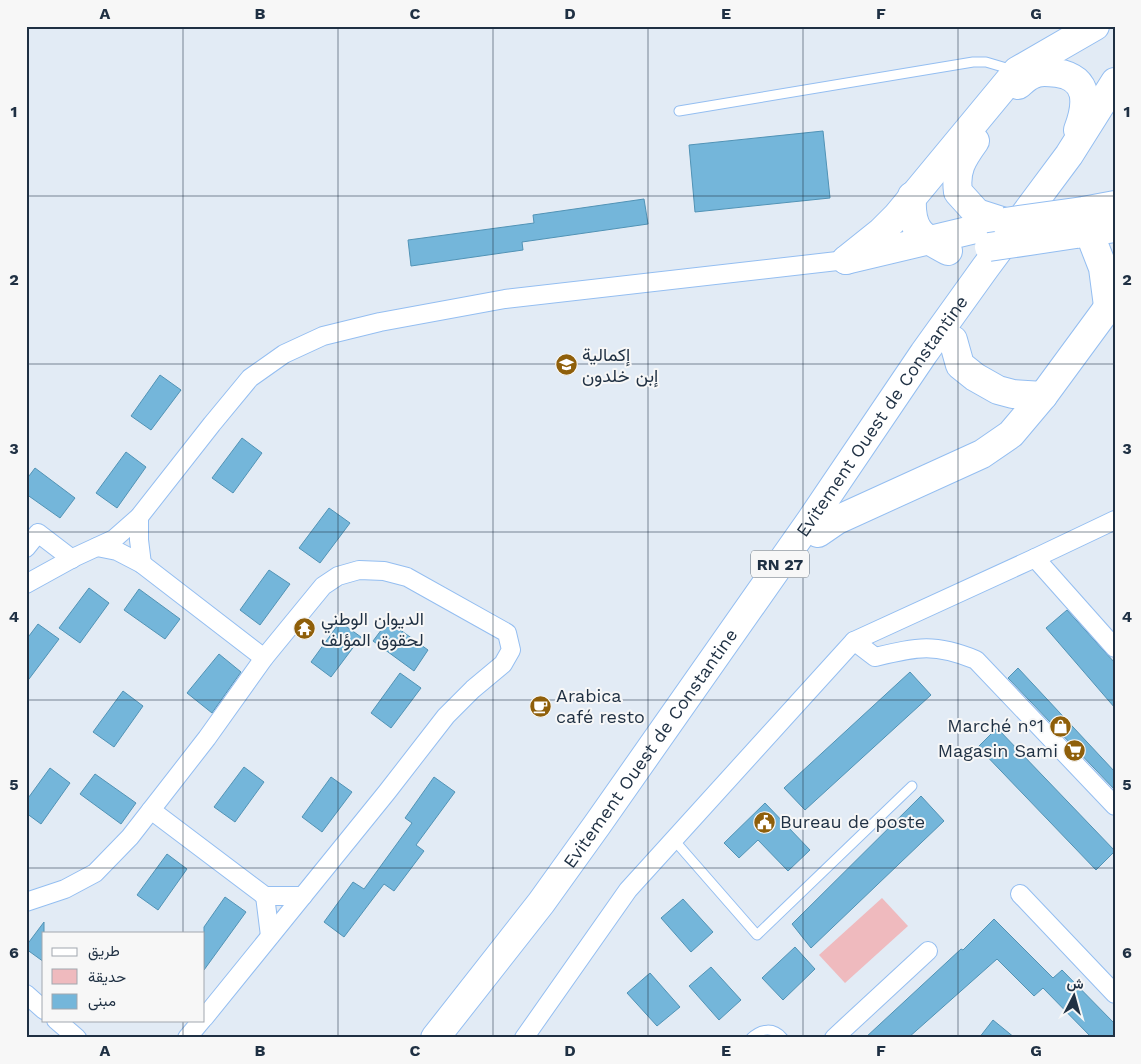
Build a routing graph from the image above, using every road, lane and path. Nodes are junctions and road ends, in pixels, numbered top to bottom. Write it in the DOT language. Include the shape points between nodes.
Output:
graph roads {
  1 [pos="1095,26"];
  2 [pos="1016,71"];
  3 [pos="1115,82"];
  4 [pos="679,111"];
  5 [pos="1115,117"];
  6 [pos="1069,155"];
  7 [pos="912,196"];
  8 [pos="1115,206"];
  9 [pos="1005,222"];
  10 [pos="1091,226"];
  11 [pos="938,245"];
  12 [pos="846,260"];
  13 [pos="1111,302"];
  14 [pos="953,340"];
  15 [pos="1043,396"];
  16 [pos="140,517"];
  17 [pos="1115,520"];
  18 [pos="818,532"];
  19 [pos="97,547"];
  20 [pos="26,548"];
  21 [pos="1035,558"];
  22 [pos="72,559"];
  23 [pos="142,564"];
  24 [pos="26,584"];
  25 [pos="854,641"];
  26 [pos="1115,648"];
  27 [pos="264,658"];
  28 [pos="912,786"];
  29 [pos="1115,806"];
  30 [pos="151,810"];
  31 [pos="674,840"];
  32 [pos="1020,894"];
  33 [pos="265,896"];
  34 [pos="303,896"];
  35 [pos="26,902"];
  36 [pos="270,936"];
  37 [pos="928,951"];
  38 [pos="26,994"];
  39 [pos="1115,994"];
  40 [pos="42,1008"];
  41 [pos="205,1017"];
  42 [pos="58,1022"];
  43 [pos="201,1022"];
  44 [pos="78,1038"];
  45 [pos="188,1038"];
  46 [pos="435,1038"];
  47 [pos="454,1038"];
  48 [pos="524,1038"];
  49 [pos="751,1038"];
  50 [pos="782,1038"];
  51 [pos="834,1038"];
  1 -- 2 [label="main road"];
  2 -- 4 [label="lane" via="986,62 973,62"];
  2 -- 7 [label="main road"];
  3 -- 6 [label="main road, Evitement Ouest de Constantine / RN 27"];
  5 -- 14 [label="main road, Evitement Ouest de Constantine / RN 27"];
  6 -- 9 [label="main road" via="1085,109 1081,87 1073,78 1061,74 1035,73 1018,85 966,153 957,171 958,192 967,204 977,213"];
  6 -- 46 [label="main road, Evitement Ouest de Constantine / RN 27" via="924,353 592,833"];
  7 -- 11 [label="main road" via="911,213 916,228"];
  7 -- 12 [label="main road" via="881,232"];
  8 -- 10 [label="main road"];
  9 -- 10 [label="main road, bridge"];
  9 -- 11 [label="main road"];
  10 -- 11 [label="main road, bridge" via="989,247"];
  10 -- 13 [label="main road"];
  11 -- 12 [label="main road"];
  12 -- 16 [label="street" via="505,299 323,336 284,354 250,378"];
  13 -- 15 [label="main road"];
  14 -- 15 [label="main road" via="960,364 975,377 1012,394"];
  14 -- 18 [label="main road, Evitement Ouest de Constantine / RN 27"];
  15 -- 18 [label="main road" via="1011,434 982,454 837,520"];
  16 -- 19 [label="street" via="114,539"];
  16 -- 23 [label="street"];
  17 -- 21 [label="street"];
  18 -- 47 [label="main road, Evitement Ouest de Constantine / RN 27" via="633,798"];
  19 -- 22 [label="street"];
  19 -- 23 [label="street" via="117,551"];
  20 -- 22 [label="street" via="38,533"];
  21 -- 25 [label="street"];
  21 -- 26 [label="street"];
  22 -- 24 [label="street"];
  23 -- 27 [label="street"];
  25 -- 29 [label="street" via="875,657 932,647 955,651 976,660"];
  25 -- 31 [label="street"];
  27 -- 30 [label="street"];
  27 -- 34 [label="street" via="323,586 338,576 359,570 384,571 407,577 507,633 511,650 503,664 446,716"];
  28 -- 31 [label="lane" via="757,935"];
  30 -- 33 [label="street"];
  30 -- 35 [label="street" via="95,873 65,889"];
  31 -- 48 [label="street" via="628,890"];
  32 -- 39 [label="street"];
  33 -- 34 [label="street"];
  33 -- 36 [label="street"];
  34 -- 36 [label="street"];
  36 -- 41 [label="street"];
  37 -- 51 [label="street"];
  38 -- 40 [label="street"];
  42 -- 44 [label="street"];
  43 -- 45 [label="street"];
  49 -- 50 [label="lane" via="773,1030"];
}
